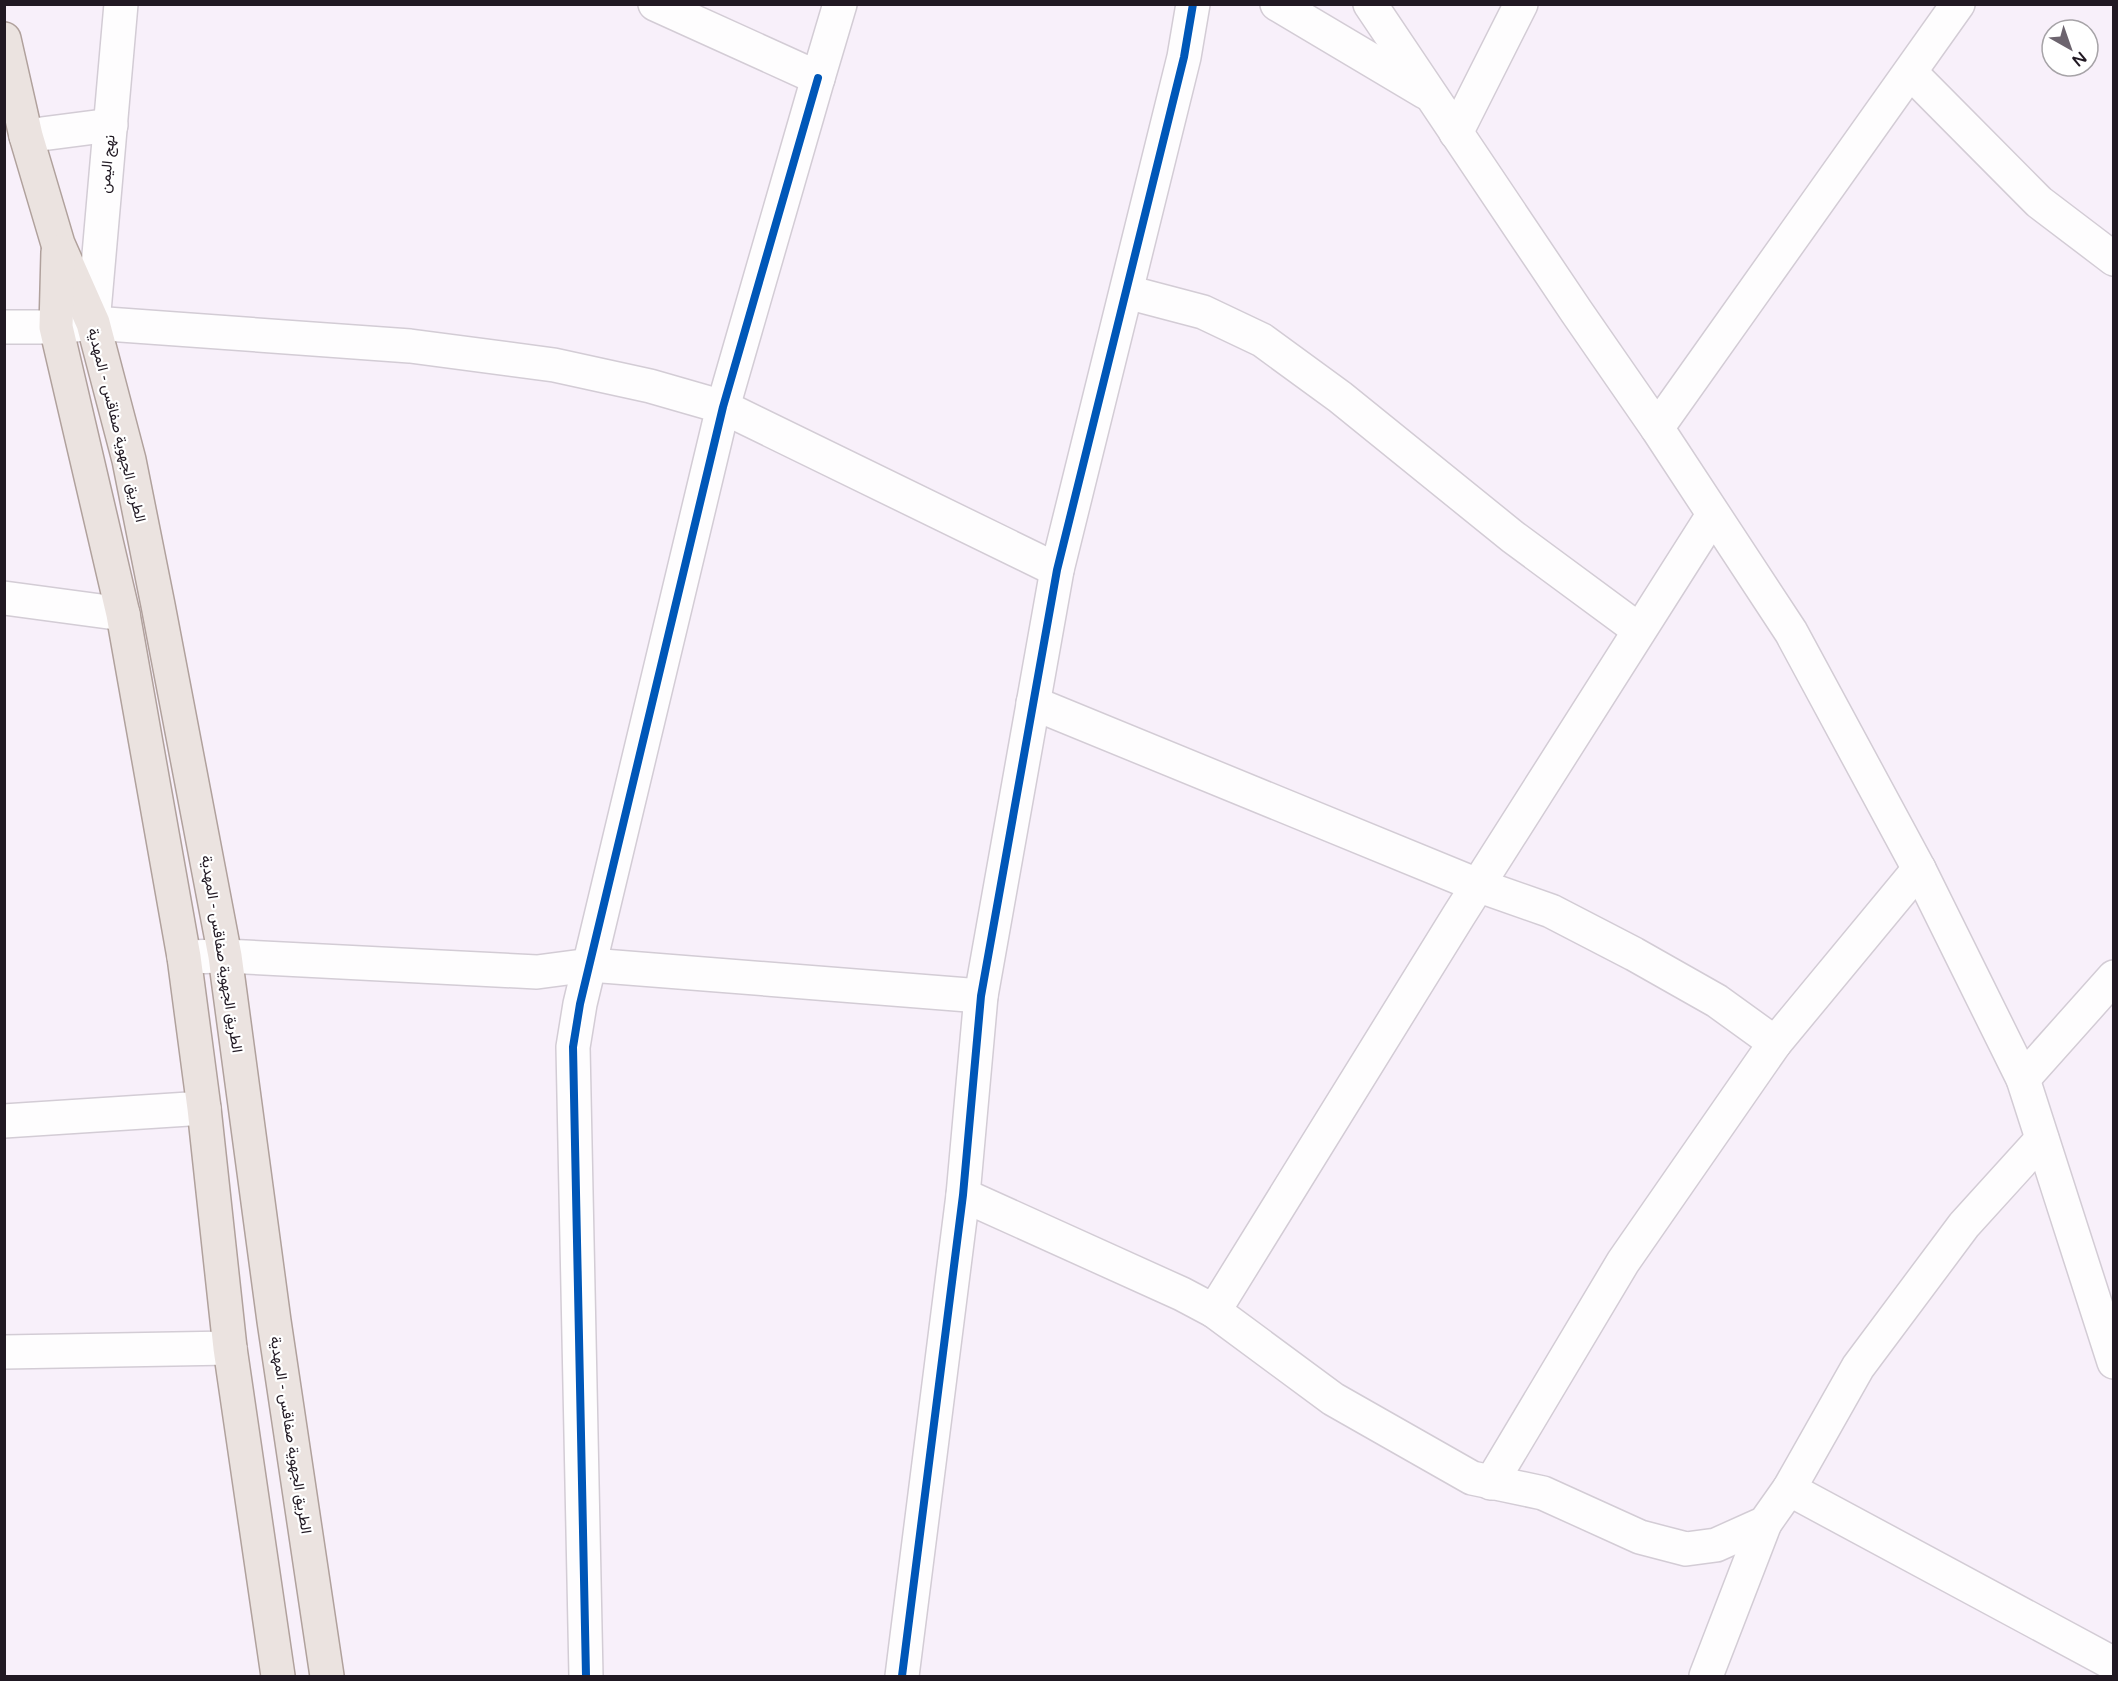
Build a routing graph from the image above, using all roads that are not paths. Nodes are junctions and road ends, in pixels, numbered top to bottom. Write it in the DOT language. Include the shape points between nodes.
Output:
graph roads {
  1 [pos="116,4"];
  2 [pos="655,4"];
  3 [pos="840,4"];
  4 [pos="1193,4"];
  5 [pos="1277,4"];
  6 [pos="1370,4"];
  7 [pos="1521,4"];
  8 [pos="1958,4"];
  9 [pos="121,5"];
  10 [pos="4,39"];
  11 [pos="1911,73"];
  12 [pos="818,78"];
  13 [pos="1431,96"];
  14 [pos="111,125"];
  15 [pos="1456,133"];
  16 [pos="26,135"];
  17 [pos="58,244"];
  18 [pos="2114,259"];
  19 [pos="1127,292"];
  20 [pos="93,323"];
  21 [pos="4,327"];
  22 [pos="56,327"];
  23 [pos="723,407"];
  24 [pos="1657,428"];
  25 [pos="1713,515"];
  26 [pos="1057,570"];
  27 [pos="4,598"];
  28 [pos="123,614"];
  29 [pos="1639,630"];
  30 [pos="1033,703"];
  31 [pos="1919,869"];
  32 [pos="1477,885"];
  33 [pos="225,956"];
  34 [pos="184,957"];
  35 [pos="590,966"];
  36 [pos="2114,976"];
  37 [pos="981,996"];
  38 [pos="1775,1043"];
  39 [pos="2023,1079"];
  40 [pos="204,1108"];
  41 [pos="4,1121"];
  42 [pos="2042,1139"];
  43 [pos="963,1195"];
  44 [pos="1214,1311"];
  45 [pos="230,1348"];
  46 [pos="4,1352"];
  47 [pos="2114,1362"];
  48 [pos="1491,1483"];
  49 [pos="1789,1489"];
  50 [pos="1765,1523"];
  51 [pos="2114,1664"];
  52 [pos="278,1677"];
  53 [pos="327,1677"];
  54 [pos="586,1677"];
  55 [pos="902,1677"];
  56 [pos="1706,1677"];
  1 -- 9 [label="street"];
  2 -- 12 [label="street"];
  3 -- 12 [label="street"];
  4 -- 19 [label="street" via="1184,57"];
  5 -- 13 [label="street"];
  6 -- 13 [label="street"];
  7 -- 15 [label="street"];
  8 -- 11 [label="street"];
  9 -- 14 [label="street, نهج اليمن"];
  10 -- 16 [label="main road, الطريق الجهوية صفاقس - المهدية"];
  11 -- 18 [label="street" via="2039,202"];
  11 -- 24 [label="street"];
  12 -- 23 [label="street"];
  13 -- 15 [label="street"];
  14 -- 16 [label="street"];
  14 -- 20 [label="street, نهج اليمن"];
  15 -- 24 [label="street"];
  16 -- 17 [label="main road, الطريق الجهوية صفاقس - المهدية"];
  17 -- 20 [label="main road, الطريق الجهوية صفاقس - المهدية"];
  17 -- 22 [label="main road, الطريق الجهوية صفاقس - المهدية"];
  19 -- 26 [label="street"];
  19 -- 29 [label="street" via="1203,312 1262,340 1340,397 1513,537"];
  20 -- 22 [label="street"];
  20 -- 23 [label="street" via="410,346 554,365"];
  20 -- 33 [label="main road, الطريق الجهوية صفاقس - المهدية" via="129,460"];
  21 -- 22 [label="street"];
  22 -- 28 [label="main road, الطريق الجهوية صفاقس - المهدية"];
  23 -- 26 [label="street"];
  23 -- 35 [label="street"];
  24 -- 25 [label="street"];
  25 -- 29 [label="street"];
  25 -- 31 [label="street" via="1791,632"];
  26 -- 30 [label="street"];
  27 -- 28 [label="street"];
  28 -- 34 [label="main road, الطريق الجهوية صفاقس - المهدية"];
  29 -- 32 [label="street"];
  30 -- 32 [label="street"];
  30 -- 37 [label="street"];
  31 -- 38 [label="street"];
  31 -- 39 [label="street"];
  32 -- 38 [label="street" via="1551,911 1634,954 1717,1001"];
  32 -- 44 [label="street"];
  33 -- 34 [label="street"];
  33 -- 35 [label="street" via="537,972"];
  33 -- 53 [label="main road, الطريق الجهوية صفاقس - المهدية"];
  34 -- 40 [label="main road, الطريق الجهوية صفاقس - المهدية"];
  35 -- 37 [label="street"];
  35 -- 54 [label="street" via="573,1047"];
  36 -- 39 [label="street"];
  37 -- 43 [label="street"];
  38 -- 48 [label="street" via="1623,1262"];
  39 -- 42 [label="street"];
  40 -- 41 [label="street"];
  40 -- 45 [label="main road, الطريق الجهوية صفاقس - المهدية"];
  42 -- 47 [label="street"];
  42 -- 49 [label="street" via="1964,1225 1858,1367"];
  43 -- 44 [label="street"];
  43 -- 55 [label="street"];
  44 -- 48 [label="street" via="1332,1400 1472,1479"];
  45 -- 46 [label="street"];
  45 -- 52 [label="main road, الطريق الجهوية صفاقس - المهدية"];
  48 -- 50 [label="street" via="1543,1493 1640,1537 1686,1549 1716,1545"];
  49 -- 50 [label="street"];
  49 -- 51 [label="street"];
  50 -- 56 [label="street"];
}
